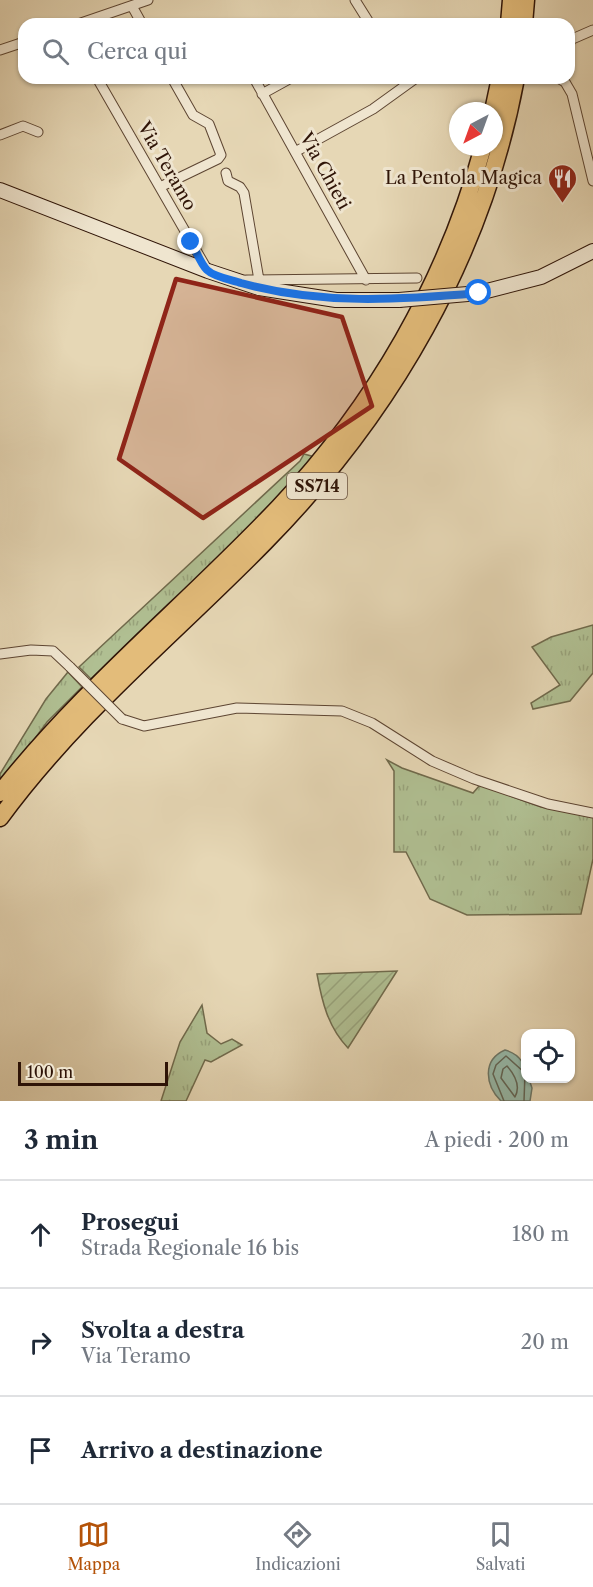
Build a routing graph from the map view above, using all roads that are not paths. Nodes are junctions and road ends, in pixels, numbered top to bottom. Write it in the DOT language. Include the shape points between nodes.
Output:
graph roads {
  1 [pos="148,0"];
  2 [pos="355,0"];
  3 [pos="511,0"];
  4 [pos="526,0"];
  5 [pos="132,6"];
  6 [pos="96,18"];
  7 [pos="139,18"];
  8 [pos="366,18"];
  9 [pos="510,18"];
  10 [pos="524,18"];
  11 [pos="593,30"];
  12 [pos="575,38"];
  13 [pos="18,44"];
  14 [pos="0,50"];
  15 [pos="100,84"];
  16 [pos="175,84"];
  17 [pos="257,84"];
  18 [pos="280,84"];
  19 [pos="408,84"];
  20 [pos="499,84"];
  21 [pos="514,84"];
  22 [pos="566,84"];
  23 [pos="262,94"];
  24 [pos="495,102"];
  25 [pos="38,132"];
  26 [pos="0,135"];
  27 [pos="589,142"];
  28 [pos="295,152"];
  29 [pos="480,156"];
  30 [pos="225,173"];
  31 [pos="593,181"];
  32 [pos="160,187"];
  33 [pos="0,190"];
  34 [pos="593,251"];
  35 [pos="208,271"];
  36 [pos="417,278"];
  37 [pos="259,280"];
  38 [pos="366,280"];
  39 [pos="235,281"];
  40 [pos="0,654"];
  41 [pos="0,793"];
  42 [pos="593,813"];
  43 [pos="0,818"];
  1 -- 5 [label="street"];
  2 -- 8 [label="street"];
  3 -- 9 [label="highway"];
  4 -- 10 [label="highway"];
  5 -- 6 [label="street"];
  5 -- 7 [label="street"];
  11 -- 12 [label="street"];
  13 -- 14 [label="street"];
  15 -- 32 [label="street, Via Teramo"];
  16 -- 32 [label="street" via="193,115 209,124 221,155"];
  17 -- 23 [label="street, Via Chieti"];
  18 -- 23 [label="street"];
  19 -- 28 [label="street" via="373,109"];
  20 -- 24 [label="highway"];
  21 -- 43 [label="highway, SS714" via="494,165 459,260 419,342 367,424 302,504 90,712"];
  22 -- 27 [label="street"];
  23 -- 28 [label="street, Via Chieti"];
  25 -- 26 [label="street" via="23,126"];
  27 -- 31 [label="street"];
  28 -- 38 [label="street, Via Chieti"];
  29 -- 41 [label="highway, SS714" via="460,219 421,307 380,378 334,443 278,508 80,701"];
  30 -- 37 [label="street" via="228,181 244,193"];
  32 -- 35 [label="street, Via Teramo"];
  33 -- 35 [label="main road"];
  34 -- 39 [label="main road, bridge" via="541,277 479,293 399,300 336,300 287,294"];
  35 -- 39 [label="main road"];
  36 -- 38 [label="street"];
  37 -- 38 [label="street"];
  37 -- 39 [label="street"];
  40 -- 42 [label="street, bridge" via="53,651 122,719 144,726 237,708 342,711 372,723 432,761 474,779 548,804"];
}
